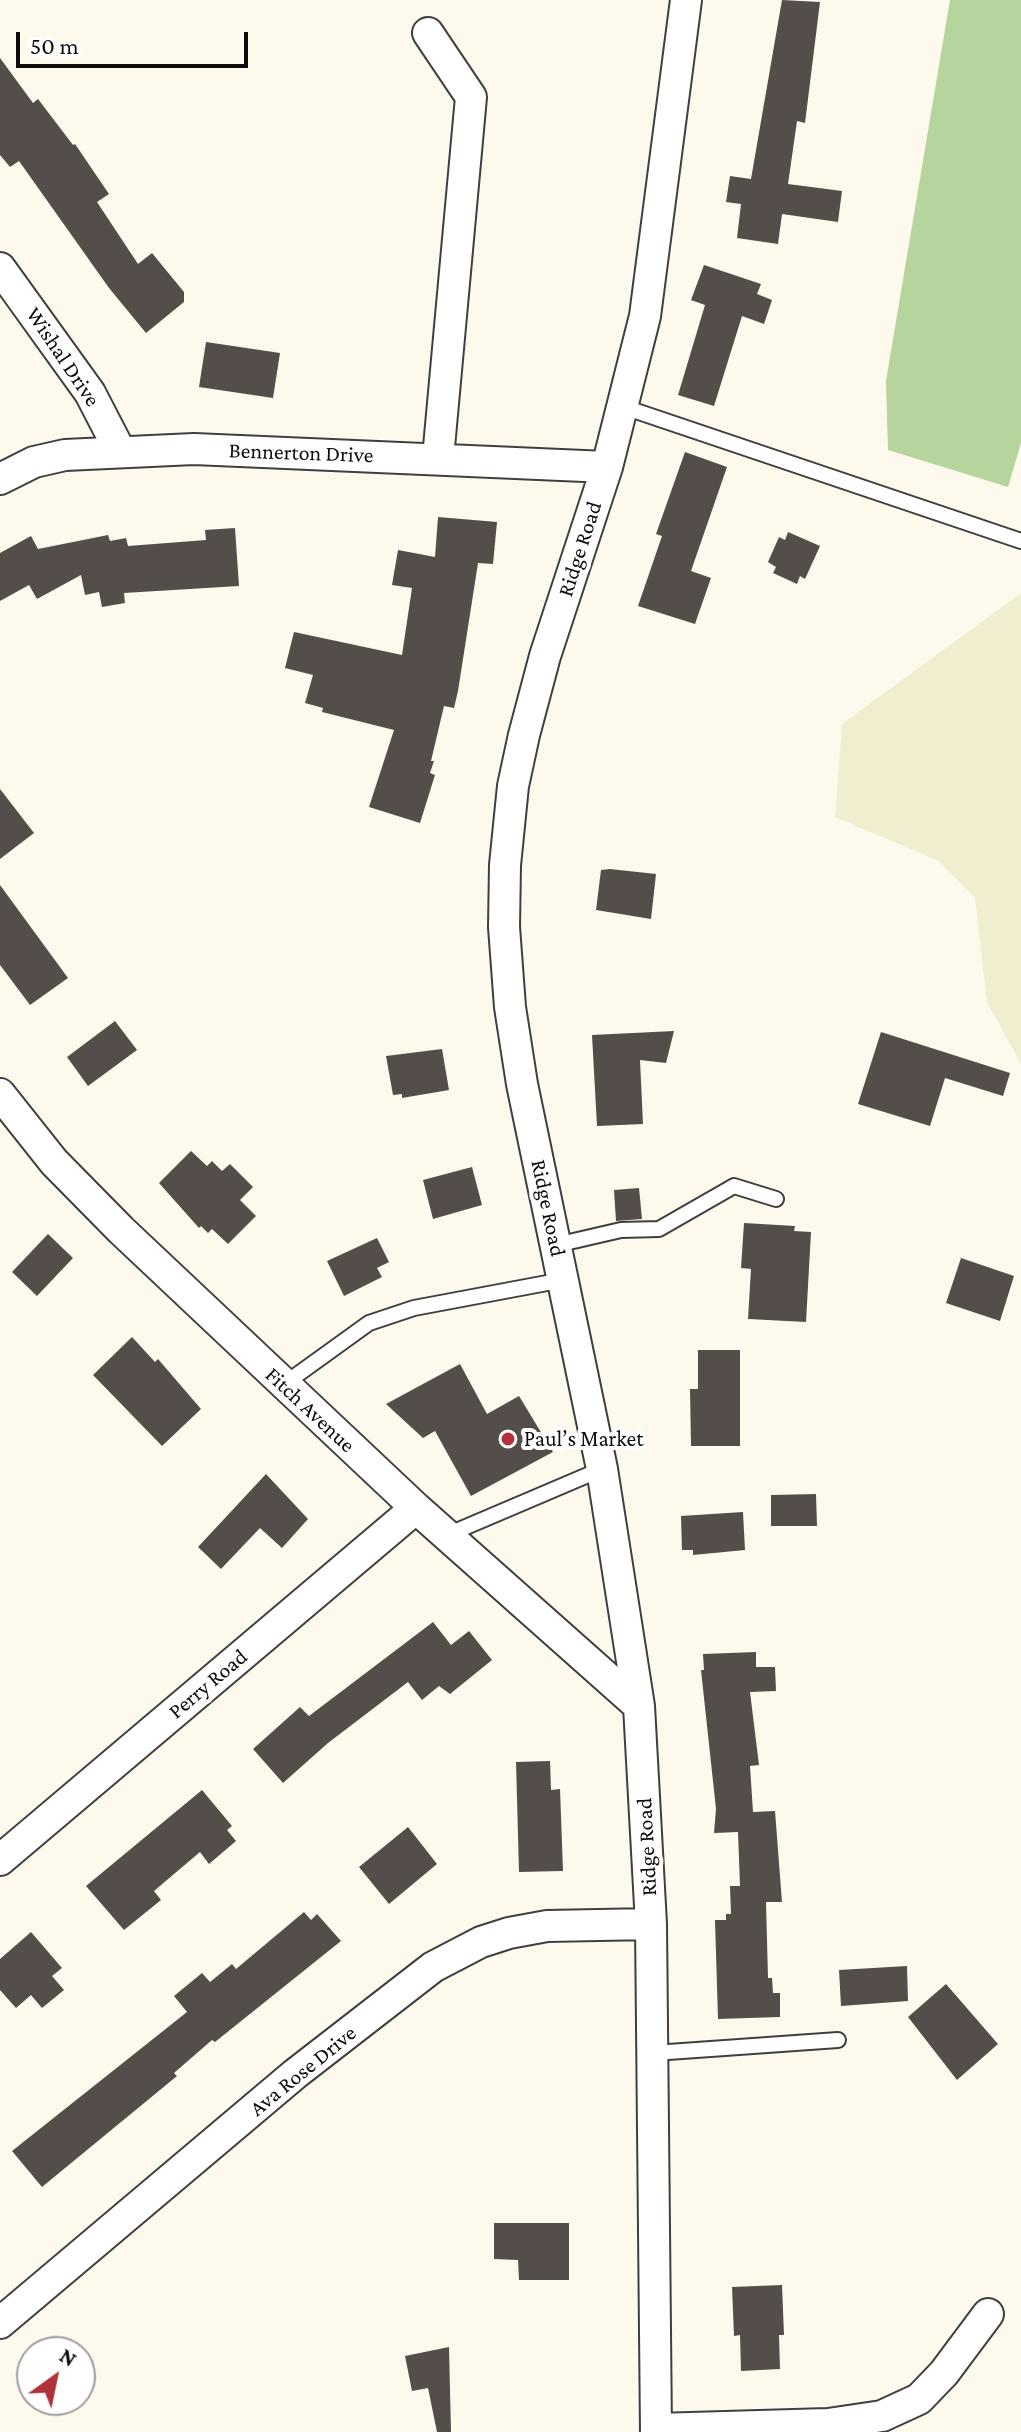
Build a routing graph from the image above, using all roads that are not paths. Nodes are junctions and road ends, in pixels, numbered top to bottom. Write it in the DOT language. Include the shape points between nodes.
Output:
graph roads {
  1 [pos="686,0"];
  2 [pos="428,33"];
  3 [pos="0,268"];
  4 [pos="624,407"];
  5 [pos="120,451"];
  6 [pos="438,458"];
  7 [pos="607,467"];
  8 [pos="0,479"];
  9 [pos="1021,541"];
  10 [pos="0,1094"];
  11 [pos="776,1199"];
  12 [pos="556,1245"];
  13 [pos="563,1280"];
  14 [pos="283,1386"];
  15 [pos="602,1469"];
  16 [pos="416,1508"];
  17 [pos="446,1535"];
  18 [pos="639,1706"];
  19 [pos="0,1860"];
  20 [pos="651,1924"];
  21 [pos="838,2040"];
  22 [pos="654,2053"];
  23 [pos="988,2314"];
  24 [pos="0,2323"];
  25 [pos="656,2431"];
  1 -- 4 [label="street, Ridge Road" via="645,316"];
  2 -- 6 [label="street" via="471,97"];
  3 -- 5 [label="street, Wishal Drive" via="90,393"];
  4 -- 7 [label="street, Ridge Road"];
  4 -- 9 [label="lane"];
  5 -- 6 [label="street, Bennerton Drive"];
  5 -- 8 [label="street, Bennerton Drive" via="34,462"];
  6 -- 7 [label="street, Bennerton Drive"];
  7 -- 12 [label="street, Ridge Road" via="524,735 505,865 510,1007"];
  10 -- 14 [label="street, Fitch Avenue" via="54,1162"];
  11 -- 12 [label="lane" via="734,1186 659,1229 621,1230"];
  12 -- 13 [label="street, Ridge Road"];
  13 -- 14 [label="lane" via="414,1308 369,1323"];
  13 -- 15 [label="street, Ridge Road"];
  14 -- 16 [label="street, Fitch Avenue"];
  15 -- 17 [label="lane"];
  15 -- 18 [label="street, Ridge Road"];
  16 -- 17 [label="street, Fitch Avenue"];
  16 -- 19 [label="street, Perry Road"];
  17 -- 18 [label="street, Fitch Avenue"];
  18 -- 20 [label="street, Ridge Road"];
  20 -- 22 [label="street, Ridge Road"];
  20 -- 24 [label="street, Ava Rose Drive" via="547,1926 509,1933 433,1967 295,2074"];
  21 -- 22 [label="lane"];
  22 -- 25 [label="street, Ridge Road"];
  23 -- 25 [label="street" via="919,2399 882,2416 828,2424"];
}
